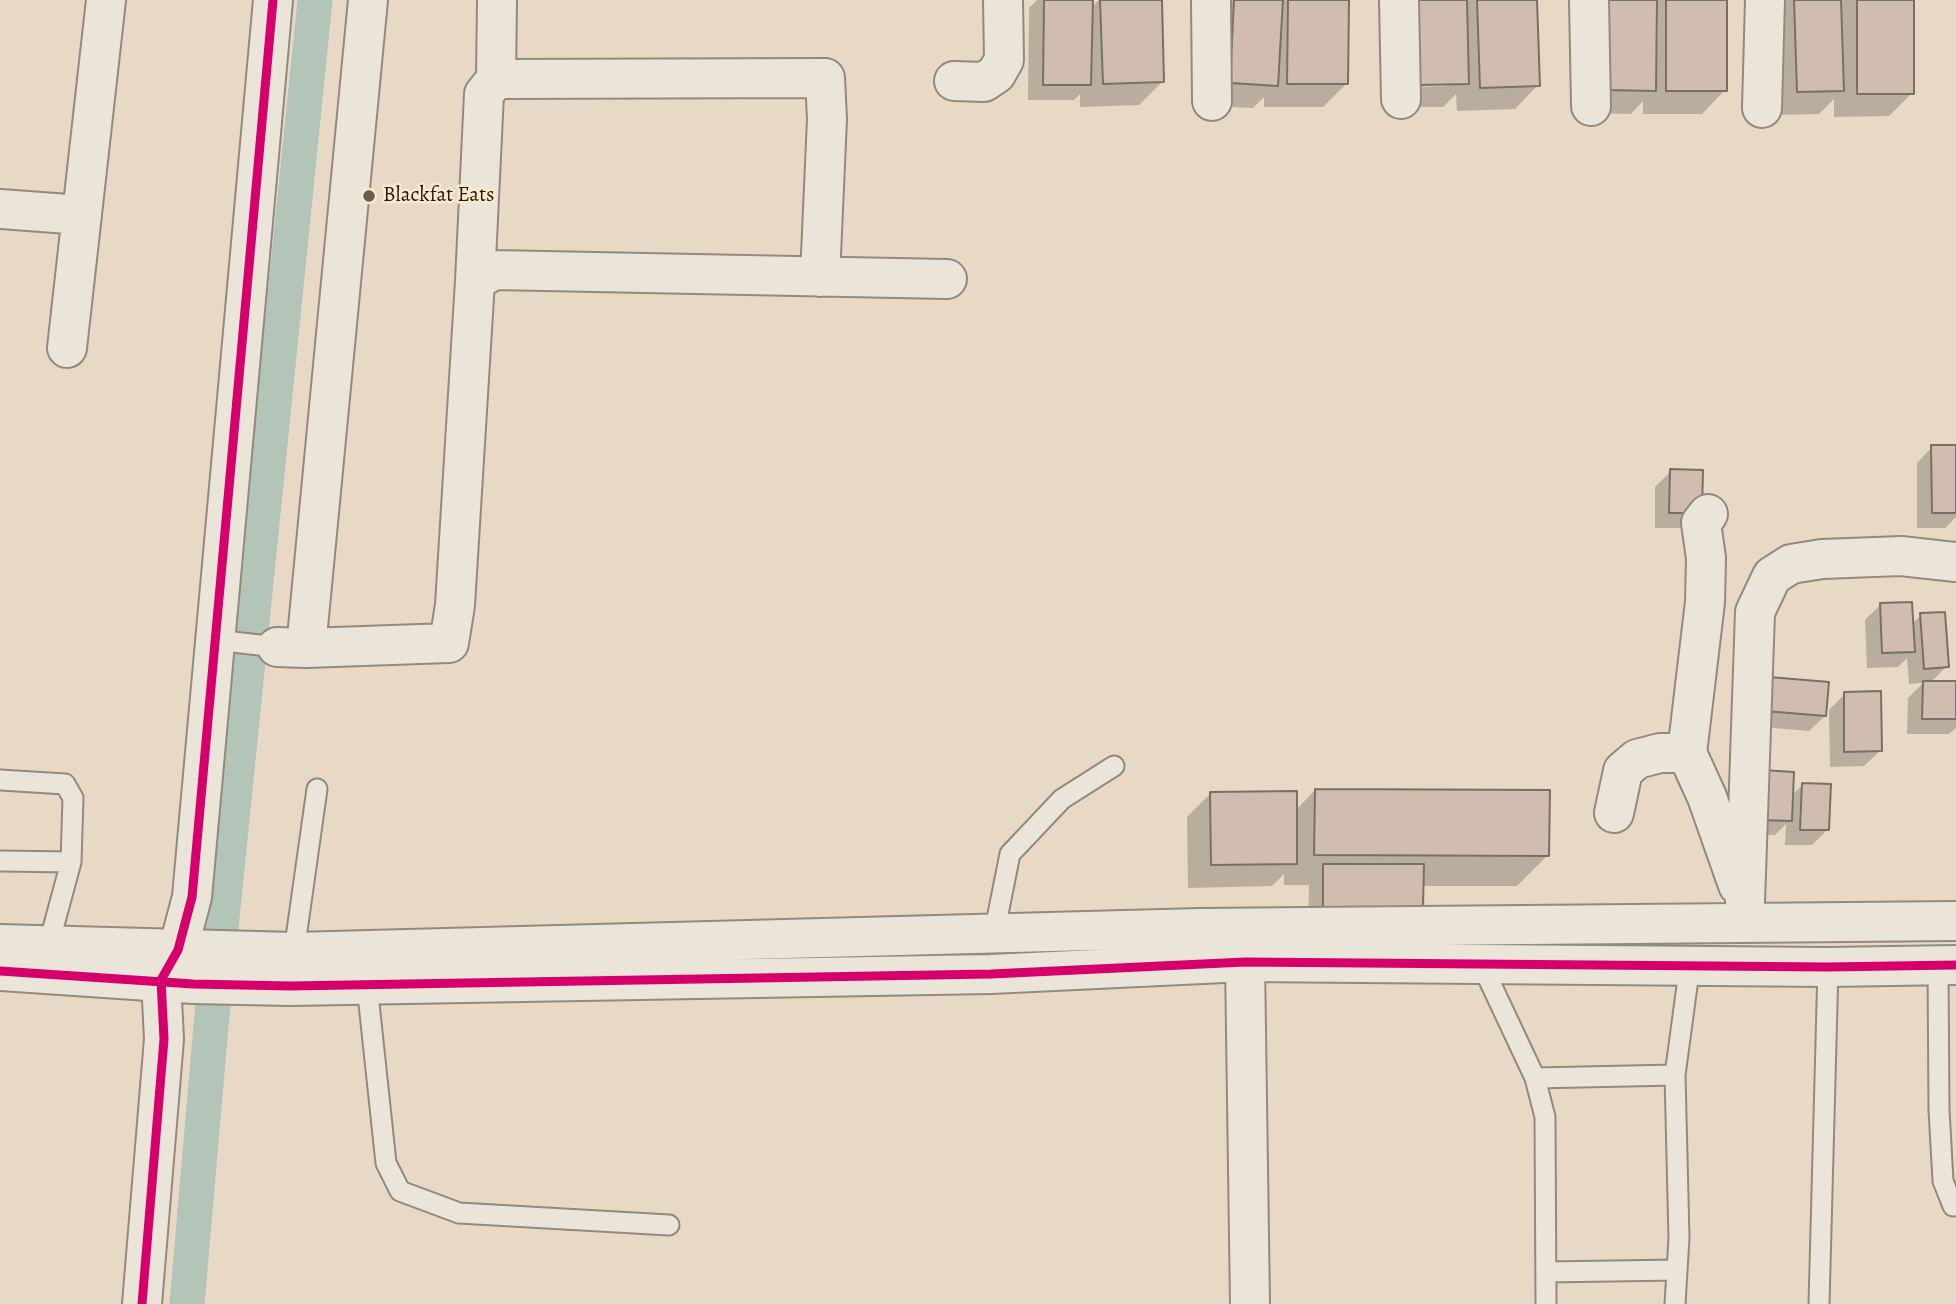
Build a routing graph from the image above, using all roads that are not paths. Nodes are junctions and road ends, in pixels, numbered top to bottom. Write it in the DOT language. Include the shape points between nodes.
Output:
graph roads {
  1 [pos="106,0"];
  2 [pos="274,0"];
  3 [pos="368,0"];
  4 [pos="497,0"];
  5 [pos="1003,0"];
  6 [pos="1211,0"];
  7 [pos="1399,0"];
  8 [pos="1589,0"];
  9 [pos="1765,0"];
  10 [pos="496,79"];
  11 [pos="954,81"];
  12 [pos="1401,99"];
  13 [pos="1212,101"];
  14 [pos="1591,106"];
  15 [pos="1762,108"];
  16 [pos="0,209"];
  17 [pos="82,215"];
  18 [pos="820,277"];
  19 [pos="947,279"];
  20 [pos="475,281"];
  21 [pos="67,348"];
  22 [pos="1708,514"];
  23 [pos="1956,562"];
  24 [pos="222,641"];
  25 [pos="291,648"];
  26 [pos="1687,754"];
  27 [pos="1114,766"];
  28 [pos="0,780"];
  29 [pos="317,789"];
  30 [pos="1614,813"];
  31 [pos="0,861"];
  32 [pos="71,862"];
  33 [pos="1746,912"];
  34 [pos="1956,921"];
  35 [pos="994,934"];
  36 [pos="0,944"];
  37 [pos="48,947"];
  38 [pos="294,951"];
  39 [pos="1245,962"];
  40 [pos="1481,963"];
  41 [pos="1690,964"];
  42 [pos="1947,965"];
  43 [pos="181,966"];
  44 [pos="1828,967"];
  45 [pos="0,971"];
  46 [pos="367,985"];
  47 [pos="1675,1075"];
  48 [pos="1535,1078"];
  49 [pos="1953,1206"];
  50 [pos="669,1225"];
  51 [pos="1677,1270"];
  52 [pos="1546,1272"];
  53 [pos="142,1304"];
  54 [pos="1250,1304"];
  55 [pos="1546,1304"];
  56 [pos="1675,1304"];
  57 [pos="1819,1304"];
  1 -- 17 [label="street"];
  2 -- 24 [label="street"];
  3 -- 25 [label="street"];
  4 -- 10 [label="street"];
  5 -- 11 [label="street" via="1004,60 996,74 984,82"];
  6 -- 13 [label="street"];
  7 -- 12 [label="street"];
  8 -- 14 [label="street"];
  9 -- 15 [label="street"];
  10 -- 18 [label="street" via="825,78"];
  10 -- 20 [label="street" via="484,94"];
  16 -- 17 [label="street"];
  17 -- 21 [label="street"];
  18 -- 19 [label="street"];
  18 -- 20 [label="street" via="494,270"];
  20 -- 25 [label="street" via="449,643"];
  22 -- 26 [label="street" via="1701,523 1705,602"];
  23 -- 33 [label="street" via="1901,556 1822,559 1791,564 1772,576 1755,612"];
  24 -- 25 [label="lane"];
  24 -- 43 [label="street"];
  26 -- 30 [label="street" via="1660,753 1637,759 1623,771"];
  26 -- 33 [label="street" via="1707,797"];
  27 -- 35 [label="lane" via="1062,799 1010,854"];
  28 -- 32 [label="lane" via="65,783 73,798"];
  29 -- 38 [label="lane"];
  31 -- 32 [label="lane"];
  32 -- 37 [label="lane"];
  33 -- 34 [label="street"];
  33 -- 35 [label="street"];
  35 -- 38 [label="street"];
  36 -- 37 [label="street"];
  37 -- 43 [label="street"];
  38 -- 43 [label="street" via="250,949"];
  39 -- 40 [label="street"];
  39 -- 46 [label="street" via="991,974"];
  39 -- 54 [label="street"];
  40 -- 41 [label="street"];
  40 -- 48 [label="lane"];
  41 -- 44 [label="street"];
  41 -- 47 [label="lane"];
  42 -- 44 [label="street"];
  42 -- 49 [label="lane" via="1939,1110 1943,1181"];
  43 -- 45 [label="street"];
  43 -- 46 [label="street" via="234,984"];
  43 -- 53 [label="street" via="164,1039"];
  44 -- 57 [label="lane"];
  46 -- 50 [label="lane" via="386,1163 400,1191 458,1213"];
  47 -- 48 [label="lane"];
  47 -- 51 [label="lane"];
  48 -- 52 [label="lane" via="1545,1117"];
  51 -- 52 [label="lane"];
  51 -- 56 [label="lane"];
  52 -- 55 [label="lane"];
}
